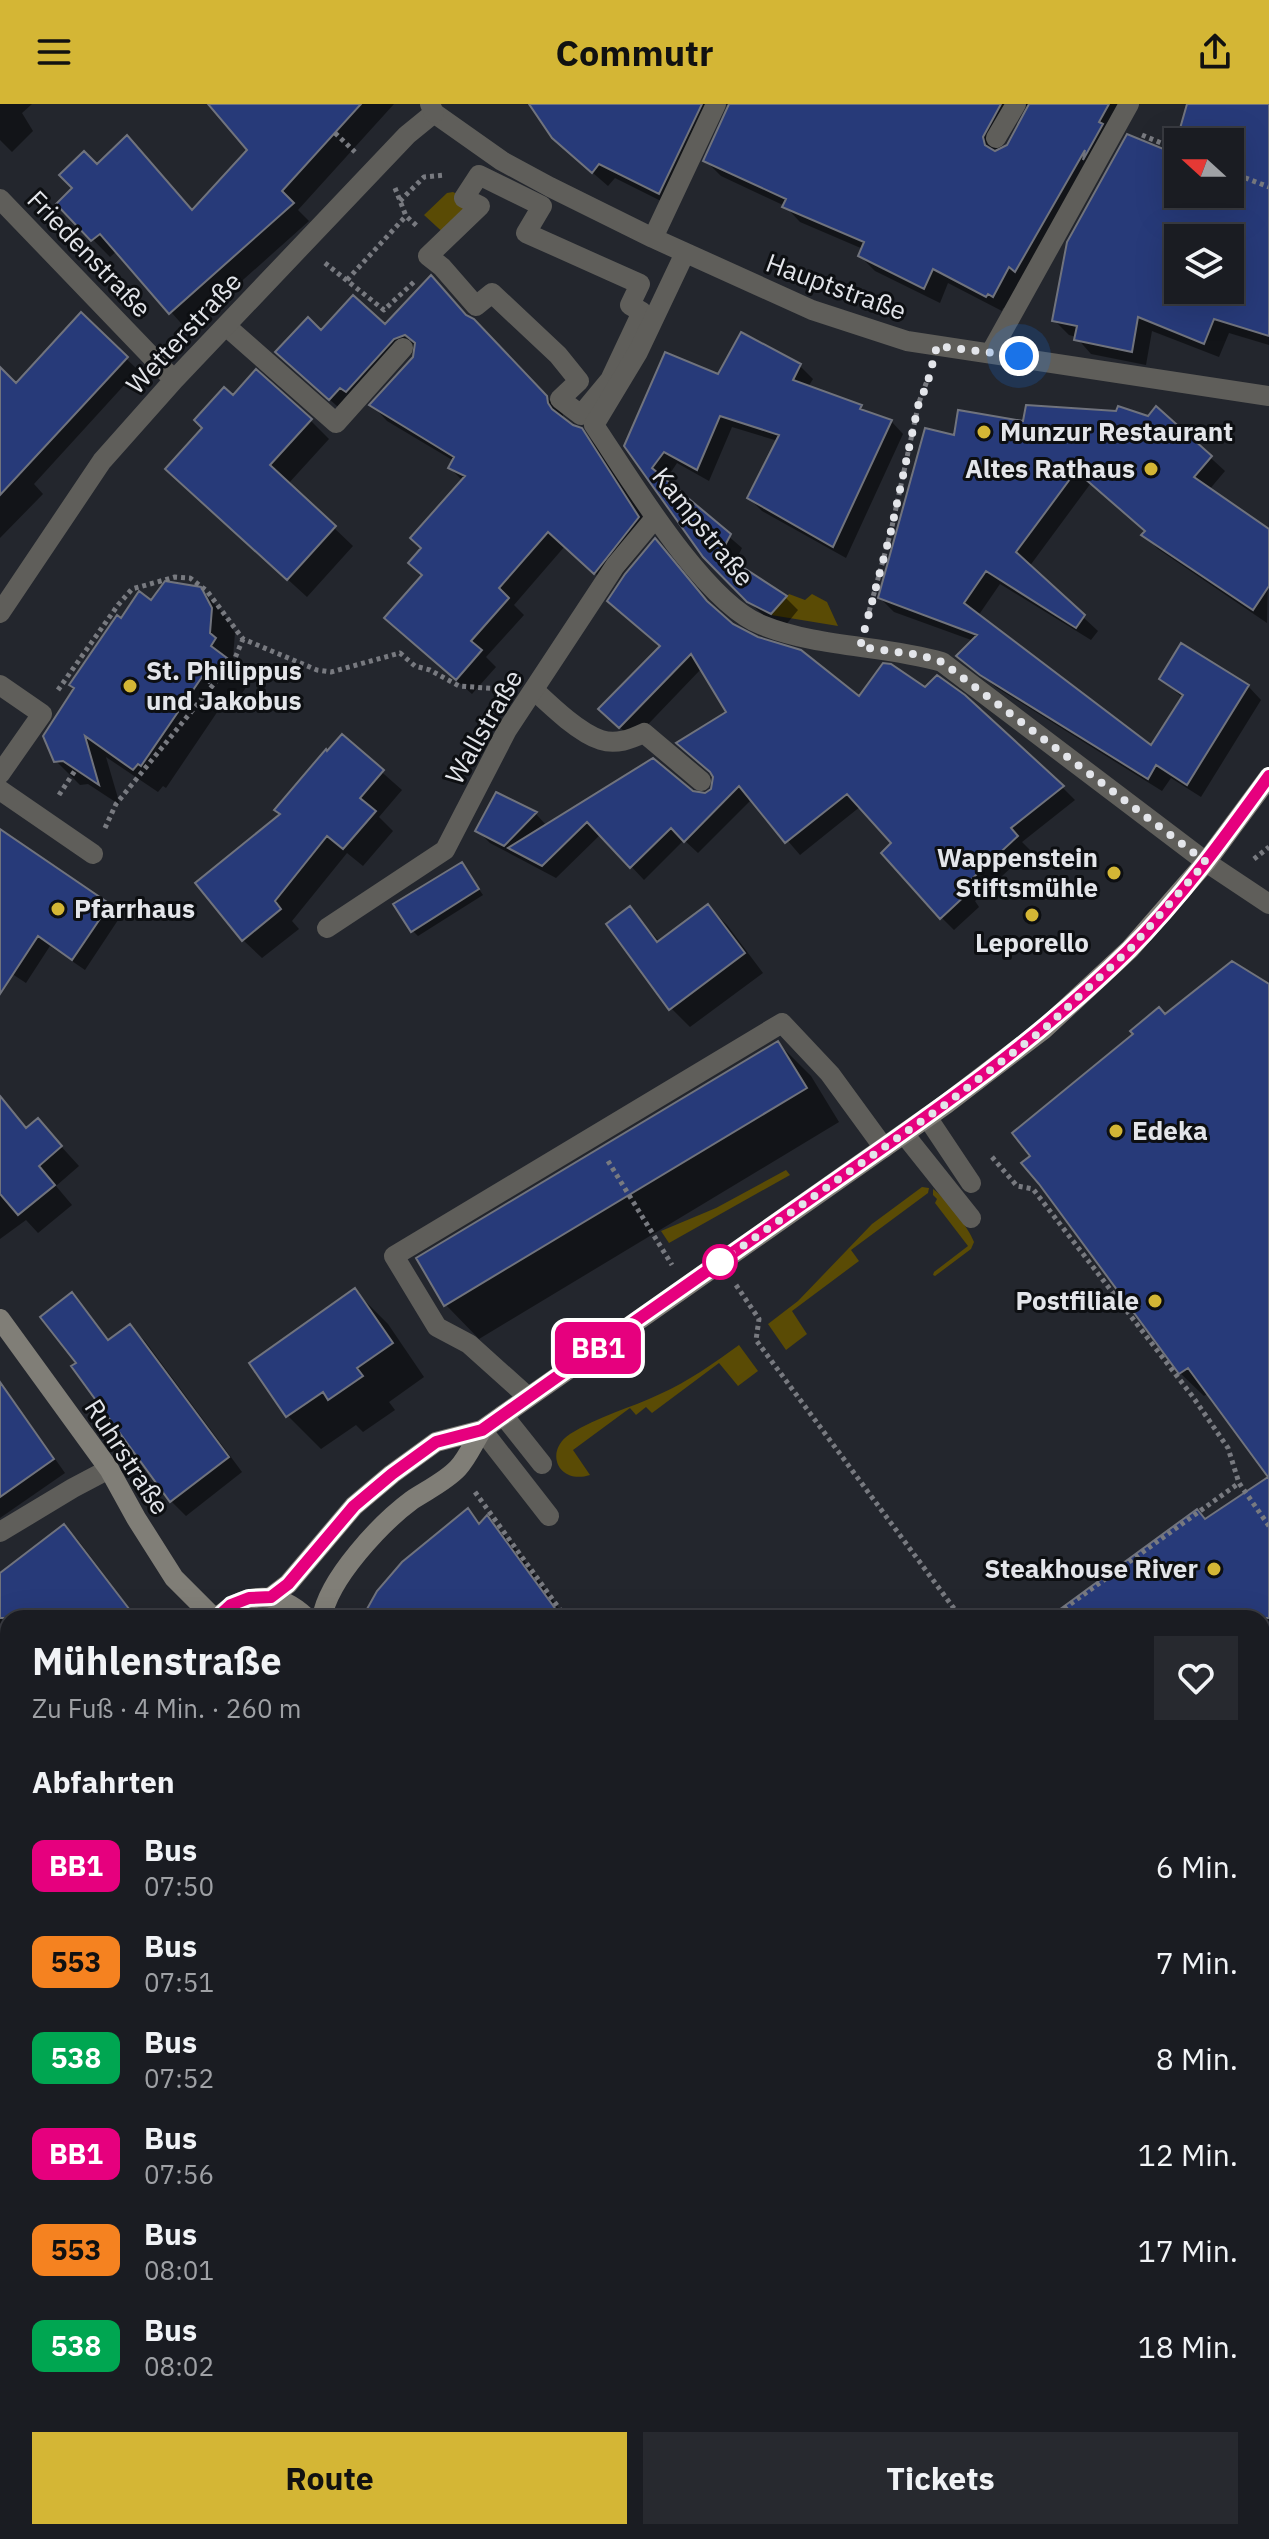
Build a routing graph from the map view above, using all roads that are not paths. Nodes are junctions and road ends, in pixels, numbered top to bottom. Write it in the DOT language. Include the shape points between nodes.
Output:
graph roads {
  1 [pos="716,104"];
  2 [pos="1016,104"];
  3 [pos="1129,104"];
  4 [pos="434,107"];
  5 [pos="996,138"];
  6 [pos="472,187"];
  7 [pos="0,199"];
  8 [pos="653,238"];
  9 [pos="685,253"];
  10 [pos="226,326"];
  11 [pos="403,348"];
  12 [pos="991,352"];
  13 [pos="174,380"];
  14 [pos="1269,396"];
  15 [pos="655,518"];
  16 [pos="0,613"];
  17 [pos="0,685"];
  18 [pos="534,690"];
  19 [pos="0,774"];
  20 [pos="1269,777"];
  21 [pos="701,781"];
  22 [pos="0,790"];
  23 [pos="93,854"];
  24 [pos="1206,862"];
  25 [pos="1269,904"];
  26 [pos="327,928"];
  27 [pos="927,1117"];
  28 [pos="904,1134"];
  29 [pos="884,1148"];
  30 [pos="971,1183"];
  31 [pos="971,1218"];
  32 [pos="0,1319"];
  33 [pos="528,1397"];
  34 [pos="503,1415"];
  35 [pos="482,1430"];
  36 [pos="542,1464"];
  37 [pos="109,1469"];
  38 [pos="549,1516"];
  39 [pos="0,1532"];
  40 [pos="271,1597"];
  41 [pos="208,1610"];
  42 [pos="225,1610"];
  43 [pos="299,1610"];
  44 [pos="324,1610"];
  1 -- 8 [label="street"];
  2 -- 5 [label="street"];
  3 -- 12 [label="street"];
  4 -- 8 [label="street, Hauptstraße" via="502,161"];
  4 -- 10 [label="street, Wetterstraße"];
  6 -- 6 [label="street" via="479,175 542,206 526,233 640,284 630,305 642,312 610,380 581,415 560,399 579,381 558,355 492,293 476,306 428,256 480,206 464,198"];
  7 -- 13 [label="street, Friedenstraße"];
  8 -- 9 [label="street, Hauptstraße"];
  9 -- 12 [label="street, Hauptstraße" via="812,310 907,341"];
  9 -- 15 [label="street, Kampstraße" via="638,352 594,425"];
  10 -- 11 [label="street" via="336,423"];
  10 -- 13 [label="street, Wetterstraße"];
  12 -- 14 [label="street, Hauptstraße"];
  13 -- 16 [label="street, Wetterstraße" via="102,461"];
  15 -- 18 [label="street, Wallstraße" via="615,566"];
  15 -- 24 [label="street, Kampstraße" via="704,578 759,625 942,662"];
  17 -- 19 [label="street" via="42,714"];
  18 -- 21 [label="street" via="602,741 623,742 644,733"];
  18 -- 26 [label="street, Wallstraße" via="507,730 445,850"];
  20 -- 24 [label="main road"];
  22 -- 23 [label="street"];
  24 -- 25 [label="street, Kampstraße"];
  24 -- 27 [label="main road" via="1130,949 1044,1029"];
  27 -- 28 [label="main road"];
  27 -- 30 [label="street"];
  28 -- 29 [label="main road"];
  28 -- 31 [label="street"];
  29 -- 33 [label="main road"];
  29 -- 33 [label="street" via="830,1074 782,1023 394,1256 437,1327 469,1344"];
  32 -- 37 [label="main road, Ruhrstraße"];
  33 -- 34 [label="main road"];
  34 -- 35 [label="main road"];
  34 -- 36 [label="street"];
  35 -- 38 [label="street"];
  35 -- 40 [label="main road" via="436,1442 392,1474 354,1506"];
  35 -- 44 [label="main road" via="458,1468 373,1536 344,1572"];
  37 -- 39 [label="street"];
  37 -- 41 [label="main road, Ruhrstraße" via="174,1578"];
  40 -- 42 [label="main road" via="249,1598"];
  40 -- 43 [label="main road"];
}
